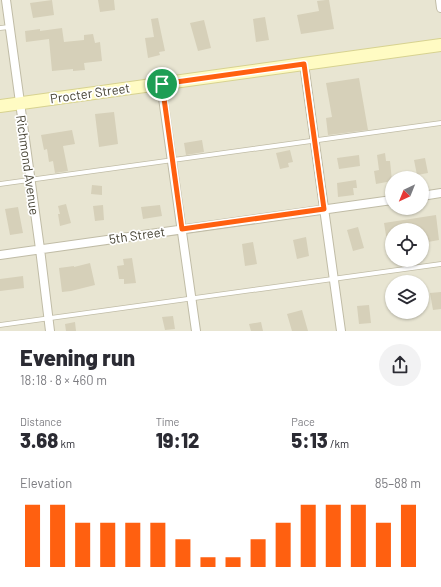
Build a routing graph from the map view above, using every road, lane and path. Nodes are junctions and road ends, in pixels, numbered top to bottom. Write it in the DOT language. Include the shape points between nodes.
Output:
graph roads {
  1 [pos="6,0"];
  2 [pos="440,0"];
  3 [pos="441,8"];
  4 [pos="9,27"];
  5 [pos="0,28"];
  6 [pos="441,45"];
  7 [pos="304,64"];
  8 [pos="162,84"];
  9 [pos="20,103"];
  10 [pos="0,106"];
  11 [pos="441,123"];
  12 [pos="314,141"];
  13 [pos="172,160"];
  14 [pos="30,180"];
  15 [pos="0,184"];
  16 [pos="441,194"];
  17 [pos="429,195"];
  18 [pos="385,201"];
  19 [pos="324,209"];
  20 [pos="182,229"];
  21 [pos="40,249"];
  22 [pos="0,254"];
  23 [pos="441,264"];
  24 [pos="334,279"];
  25 [pos="191,299"];
  26 [pos="48,318"];
  27 [pos="0,325"];
  28 [pos="50,331"];
  29 [pos="196,331"];
  30 [pos="341,331"];
  1 -- 4 [label="street, Richmond Avenue"];
  2 -- 3 [label="street"];
  4 -- 5 [label="lane"];
  4 -- 9 [label="street, Richmond Avenue"];
  6 -- 7 [label="main road, Procter Street"];
  7 -- 8 [label="main road, Procter Street"];
  7 -- 12 [label="street"];
  8 -- 9 [label="main road, Procter Street"];
  8 -- 13 [label="street"];
  9 -- 10 [label="main road, Procter Street"];
  9 -- 14 [label="street, Richmond Avenue"];
  11 -- 12 [label="lane"];
  12 -- 13 [label="lane"];
  12 -- 19 [label="street"];
  13 -- 14 [label="lane"];
  13 -- 20 [label="street"];
  14 -- 15 [label="lane"];
  14 -- 21 [label="street, Richmond Avenue"];
  16 -- 17 [label="street"];
  18 -- 19 [label="street, 5th Street"];
  19 -- 20 [label="street, 5th Street"];
  19 -- 24 [label="street"];
  20 -- 21 [label="street, 5th Street"];
  20 -- 25 [label="street"];
  21 -- 22 [label="street, 5th Street"];
  21 -- 26 [label="street, Richmond Avenue"];
  23 -- 24 [label="lane"];
  24 -- 25 [label="lane"];
  24 -- 30 [label="street"];
  25 -- 26 [label="lane"];
  25 -- 29 [label="street"];
  26 -- 27 [label="lane"];
  26 -- 28 [label="street, Richmond Avenue"];
}
